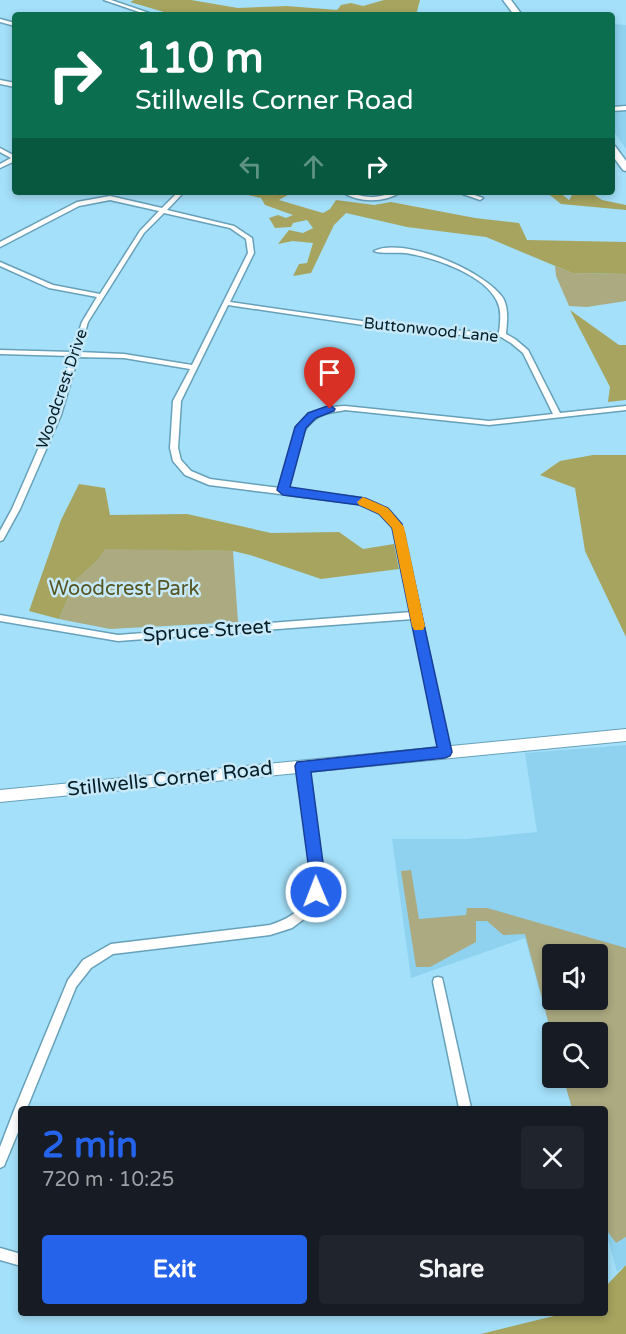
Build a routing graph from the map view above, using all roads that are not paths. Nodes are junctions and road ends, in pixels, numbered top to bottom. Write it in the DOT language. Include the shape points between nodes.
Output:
graph roads {
  1 [pos="106,0"];
  2 [pos="144,12"];
  3 [pos="615,152"];
  4 [pos="626,168"];
  5 [pos="178,195"];
  6 [pos="353,195"];
  7 [pos="388,195"];
  8 [pos="470,195"];
  9 [pos="480,198"];
  10 [pos="164,210"];
  11 [pos="0,244"];
  12 [pos="377,251"];
  13 [pos="0,264"];
  14 [pos="102,296"];
  15 [pos="226,303"];
  16 [pos="502,335"];
  17 [pos="0,352"];
  18 [pos="75,354"];
  19 [pos="193,367"];
  20 [pos="626,408"];
  21 [pos="557,415"];
  22 [pos="283,490"];
  23 [pos="0,538"];
  24 [pos="416,615"];
  25 [pos="0,618"];
  26 [pos="626,735"];
  27 [pos="445,752"];
  28 [pos="303,766"];
  29 [pos="0,796"];
  30 [pos="438,982"];
  31 [pos="22,1106"];
  32 [pos="465,1106"];
  33 [pos="18,1117"];
  34 [pos="0,1162"];
  35 [pos="0,1254"];
  36 [pos="18,1259"];
  1 -- 2 [label="street"];
  3 -- 4 [label="main road"];
  5 -- 10 [label="street, Woodcrest Drive"];
  6 -- 7 [label="street" via="374,199"];
  8 -- 9 [label="street"];
  10 -- 11 [label="street" via="120,199 95,199 72,206"];
  10 -- 14 [label="street, Woodcrest Drive" via="142,232"];
  10 -- 15 [label="street" via="232,227 249,238 251,253"];
  12 -- 16 [label="street" via="418,254 480,278 502,305"];
  13 -- 14 [label="street" via="51,287"];
  14 -- 18 [label="street, Woodcrest Drive" via="85,322"];
  15 -- 16 [label="street, Buttonwood Lane" via="410,330"];
  15 -- 19 [label="street"];
  16 -- 21 [label="street, Buttonwood Lane" via="526,352"];
  17 -- 18 [label="street"];
  18 -- 19 [label="street" via="124,356"];
  18 -- 23 [label="street, Woodcrest Drive" via="57,415"];
  19 -- 22 [label="street" via="177,401 174,451 181,467 209,482"];
  20 -- 21 [label="street"];
  21 -- 22 [label="street" via="489,423 345,408 325,410 301,427"];
  22 -- 24 [label="street" via="361,501 390,516 400,533"];
  24 -- 25 [label="street, Spruce Street" via="117,638"];
  24 -- 27 [label="street"];
  26 -- 27 [label="street, Stillwells Corner Road"];
  27 -- 28 [label="street, Stillwells Corner Road"];
  28 -- 29 [label="street, Stillwells Corner Road"];
  28 -- 31 [label="street" via="317,878 314,899 304,913 291,923 270,930 120,947 95,958 81,969 72,984"];
  30 -- 32 [label="street"];
  33 -- 34 [label="street"];
  35 -- 36 [label="street"];
}
